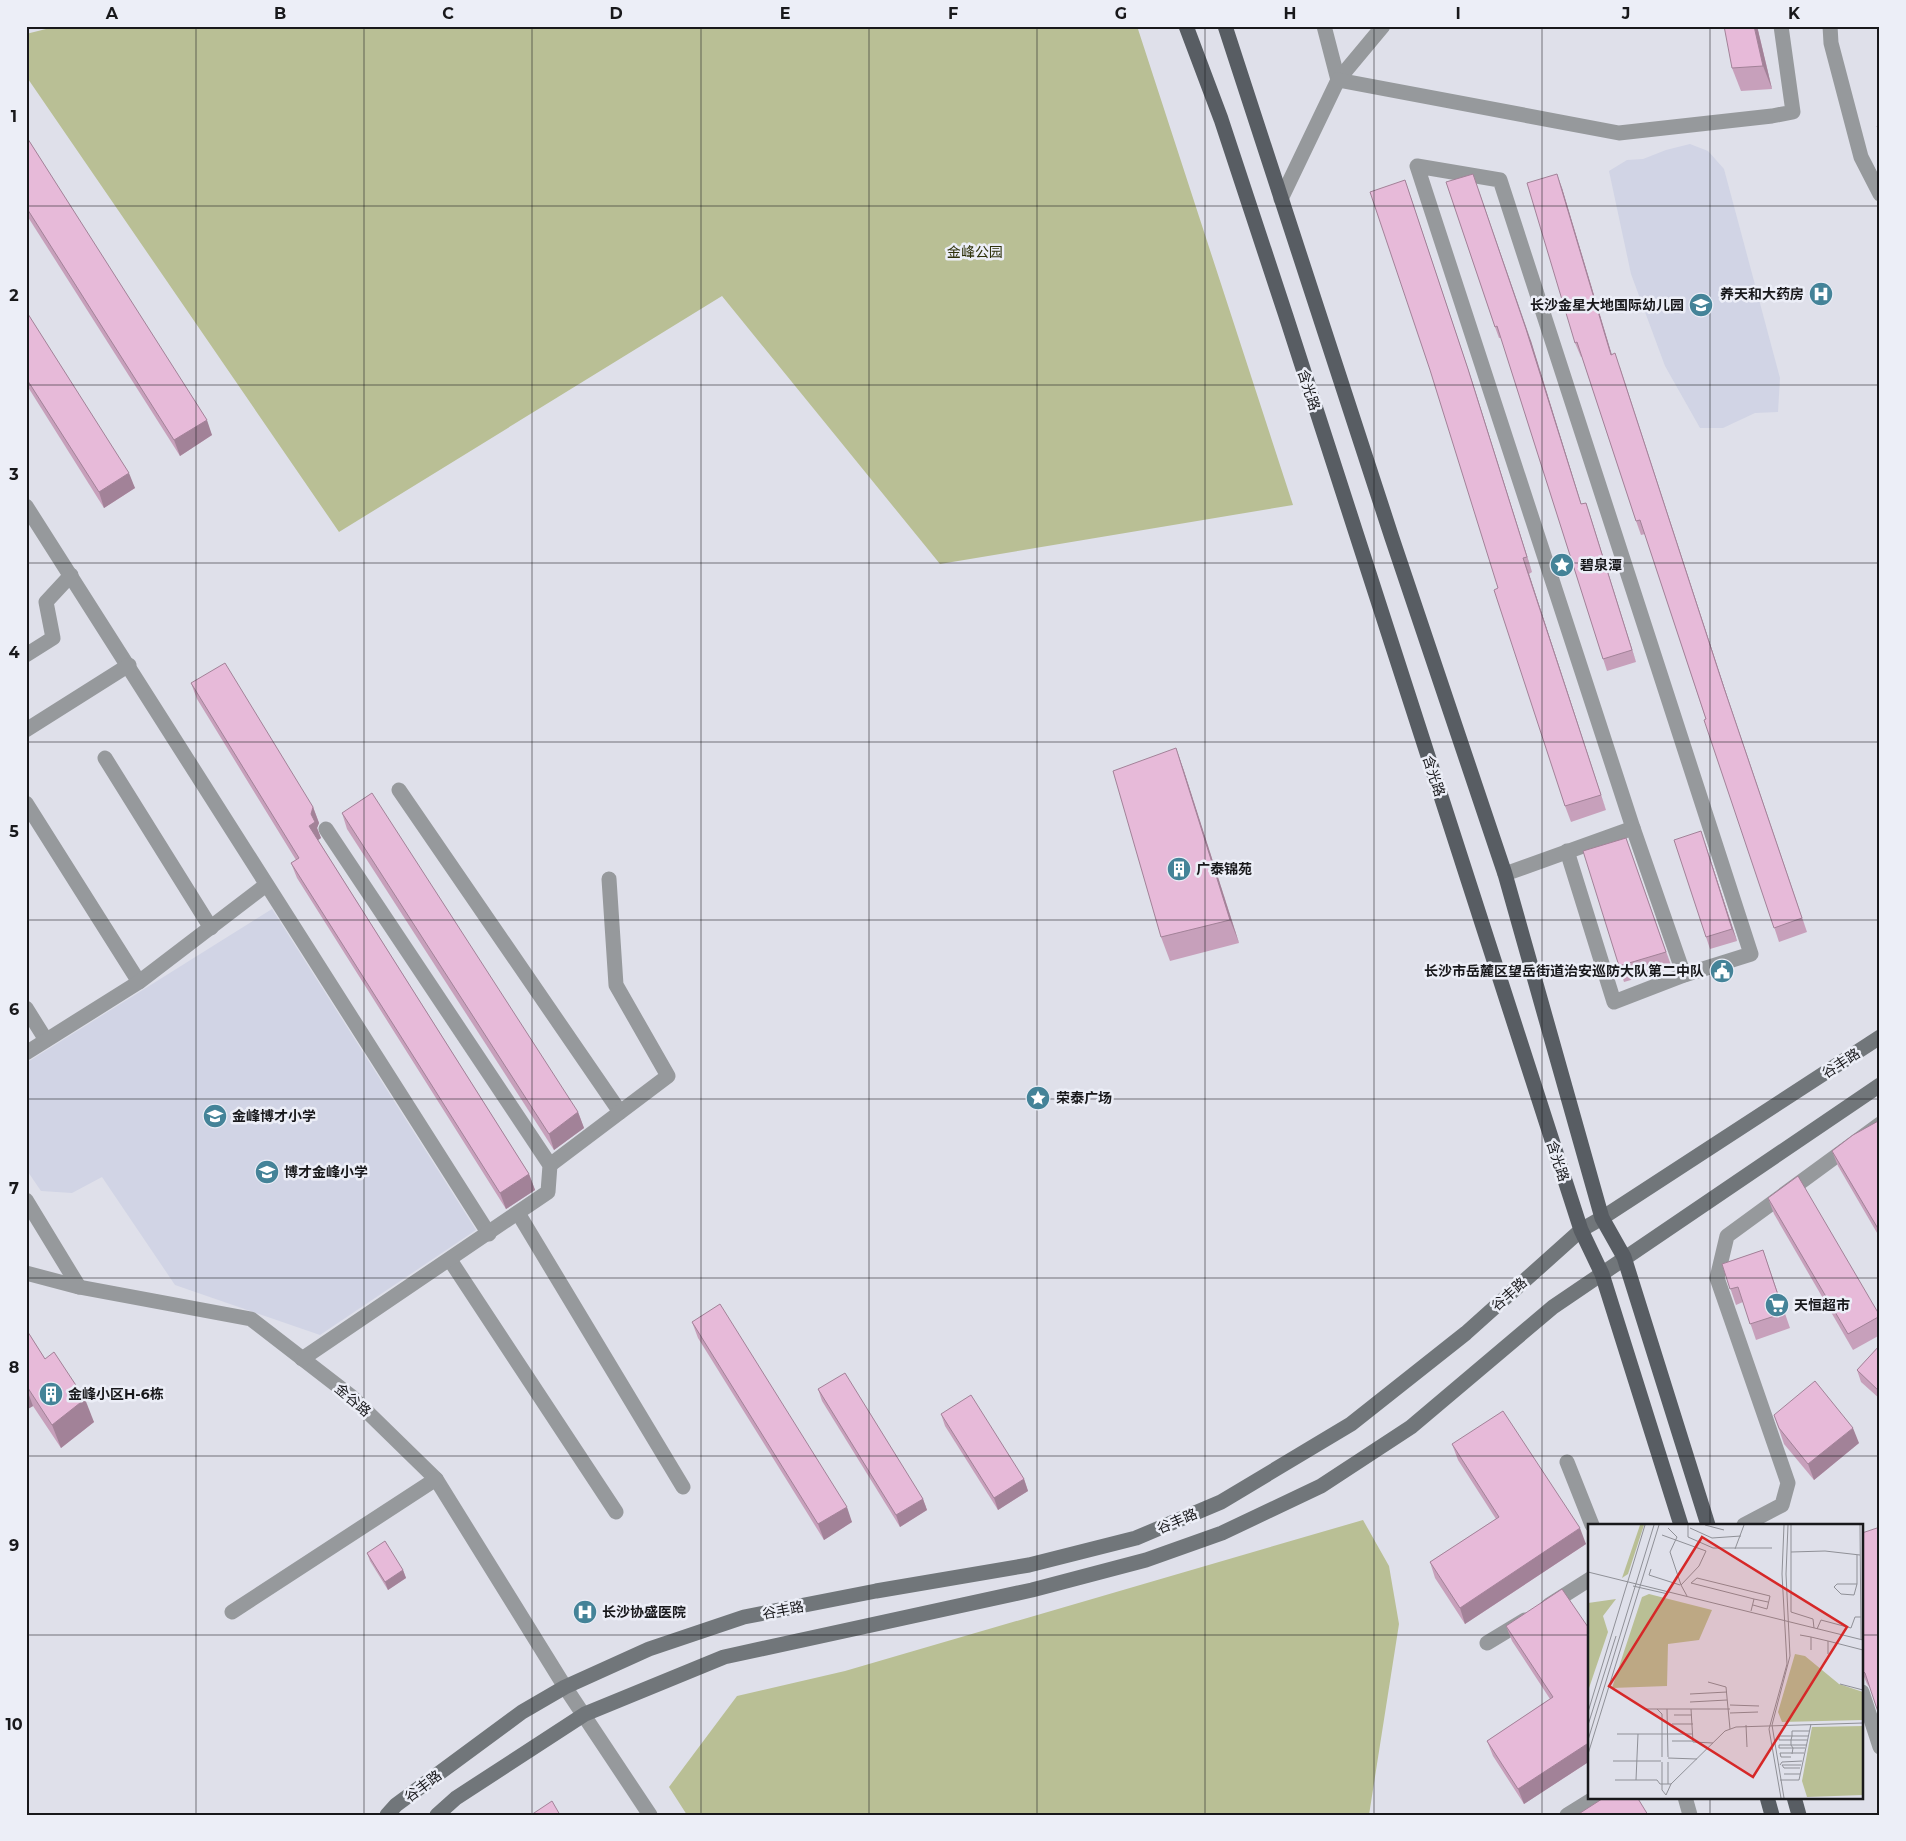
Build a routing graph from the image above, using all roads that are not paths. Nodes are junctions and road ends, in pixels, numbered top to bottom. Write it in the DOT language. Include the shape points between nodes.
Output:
graph roads {
  1 [pos="1186,26"];
  2 [pos="1225,26"];
  3 [pos="1324,26"];
  4 [pos="1383,26"];
  5 [pos="1781,26"];
  6 [pos="1830,26"];
  7 [pos="1338,80"];
  8 [pos="1880,194"];
  9 [pos="1281,199"];
  10 [pos="26,506"];
  11 [pos="71,575"];
  12 [pos="26,655"];
  13 [pos="129,665"];
  14 [pos="26,730"];
  15 [pos="105,758"];
  16 [pos="399,790"];
  17 [pos="26,803"];
  18 [pos="1633,828"];
  19 [pos="326,829"];
  20 [pos="1567,851"];
  21 [pos="1505,874"];
  22 [pos="609,879"];
  23 [pos="266,885"];
  24 [pos="210,928"];
  25 [pos="1684,975"];
  26 [pos="139,982"];
  27 [pos="26,1008"];
  28 [pos="1880,1037"];
  29 [pos="46,1040"];
  30 [pos="26,1053"];
  31 [pos="1880,1085"];
  32 [pos="620,1112"];
  33 [pos="1880,1124"];
  34 [pos="550,1165"];
  35 [pos="26,1200"];
  36 [pos="518,1213"];
  37 [pos="1602,1218"];
  38 [pos="1580,1230"];
  39 [pos="489,1234"];
  40 [pos="1624,1257"];
  41 [pos="450,1260"];
  42 [pos="26,1273"];
  43 [pos="1602,1274"];
  44 [pos="79,1287"];
  45 [pos="302,1359"];
  46 [pos="1567,1462"];
  47 [pos="436,1479"];
  48 [pos="682,1487"];
  49 [pos="616,1512"];
  50 [pos="1592,1524"];
  51 [pos="1681,1524"];
  52 [pos="1708,1524"];
  53 [pos="1746,1524"];
  54 [pos="1588,1580"];
  55 [pos="232,1612"];
  56 [pos="1487,1643"];
  57 [pos="565,1687"];
  58 [pos="1864,1698"];
  59 [pos="585,1714"];
  60 [pos="1880,1747"];
  61 [pos="1594,1798"];
  62 [pos="1684,1798"];
  63 [pos="1767,1798"];
  64 [pos="1794,1798"];
  65 [pos="386,1815"];
  66 [pos="437,1815"];
  67 [pos="650,1815"];
  68 [pos="1568,1815"];
  69 [pos="1690,1815"];
  70 [pos="1772,1815"];
  71 [pos="1799,1815"];
  1 -- 38 [label="main road, 含光路" via="1221,119"];
  2 -- 9 [label="main road, 含光路"];
  3 -- 7 [label="street"];
  4 -- 7 [label="street"];
  5 -- 7 [label="street" via="1793,112 1772,116 1619,133"];
  6 -- 8 [label="street" via="1861,157"];
  7 -- 9 [label="street"];
  9 -- 21 [label="main road, 含光路"];
  10 -- 11 [label="street"];
  11 -- 12 [label="street" via="46,602 53,638"];
  11 -- 13 [label="street"];
  13 -- 14 [label="street"];
  13 -- 23 [label="street"];
  15 -- 24 [label="street"];
  16 -- 32 [label="street"];
  17 -- 26 [label="street"];
  18 -- 20 [label="street"];
  18 -- 25 [label="street"];
  18 -- 25 [label="street" via="1417,166 1500,180 1751,954"];
  19 -- 34 [label="street"];
  20 -- 21 [label="street"];
  20 -- 25 [label="street" via="1614,1002"];
  21 -- 37 [label="main road, 含光路"];
  22 -- 32 [label="street" via="616,985 668,1076"];
  23 -- 24 [label="street"];
  23 -- 39 [label="street"];
  24 -- 26 [label="street"];
  26 -- 29 [label="street"];
  27 -- 29 [label="street"];
  28 -- 37 [label="street, 谷丰路"];
  29 -- 30 [label="street"];
  31 -- 40 [label="street, 谷丰路"];
  32 -- 34 [label="street"];
  33 -- 53 [label="street" via="1727,1236 1717,1278 1788,1483 1782,1505"];
  34 -- 36 [label="street" via="548,1192"];
  35 -- 44 [label="street"];
  36 -- 39 [label="street"];
  36 -- 48 [label="street"];
  37 -- 38 [label="street, 谷丰路"];
  37 -- 40 [label="main road, 含光路"];
  38 -- 43 [label="main road, 含光路"];
  38 -- 57 [label="street, 谷丰路" via="1466,1333 1351,1424 1221,1502 1136,1538 1030,1566 744,1617 649,1649"];
  39 -- 41 [label="street"];
  40 -- 43 [label="street, 谷丰路"];
  40 -- 52 [label="main road, 含光路"];
  41 -- 45 [label="street"];
  41 -- 49 [label="street"];
  42 -- 44 [label="street, 金谷路"];
  43 -- 51 [label="main road, 含光路"];
  43 -- 59 [label="street, 谷丰路" via="1553,1307 1411,1427 1321,1486 1222,1532 1146,1560 1032,1590 724,1656"];
  44 -- 45 [label="street, 金谷路" via="251,1319"];
  45 -- 47 [label="street, 金谷路" via="352,1397"];
  46 -- 50 [label="street"];
  47 -- 55 [label="street"];
  47 -- 57 [label="street, 金谷路"];
  54 -- 56 [label="street"];
  57 -- 59 [label="street, 金谷路"];
  57 -- 65 [label="street, 谷丰路" via="522,1712"];
  58 -- 60 [label="street"];
  59 -- 66 [label="street, 谷丰路" via="456,1798"];
  59 -- 67 [label="street, 金谷路"];
  61 -- 68 [label="street"];
  62 -- 69 [label="street"];
  63 -- 70 [label="main road"];
  64 -- 71 [label="main road"];
}
